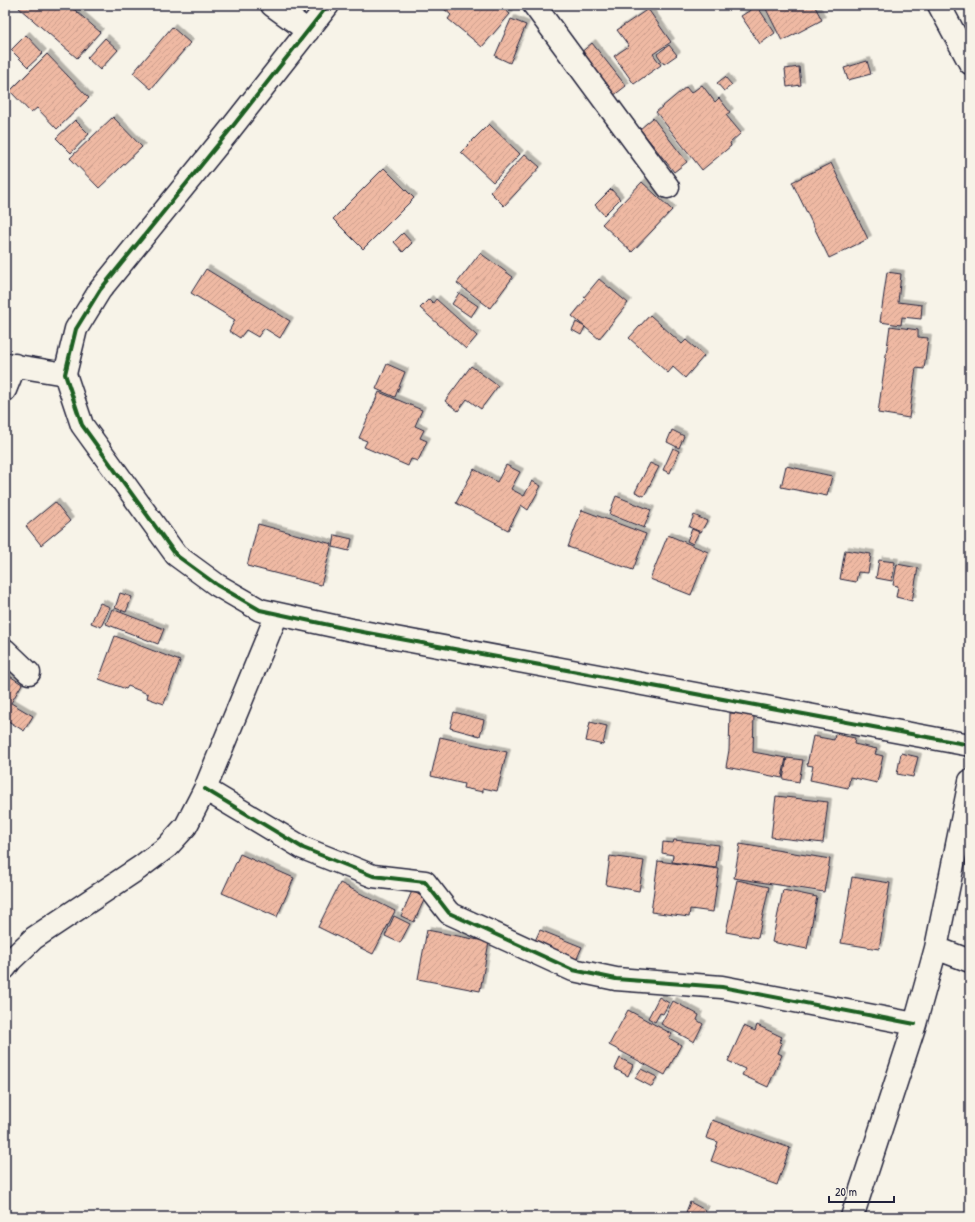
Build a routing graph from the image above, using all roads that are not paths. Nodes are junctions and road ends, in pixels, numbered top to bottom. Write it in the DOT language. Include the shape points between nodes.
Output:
graph roads {
  1 [pos="272,5"];
  2 [pos="328,5"];
  3 [pos="534,5"];
  4 [pos="939,5"];
  5 [pos="308,31"];
  6 [pos="970,63"];
  7 [pos="668,187"];
  8 [pos="10,364"];
  9 [pos="65,374"];
  10 [pos="5,390"];
  11 [pos="277,614"];
  12 [pos="5,650"];
  13 [pos="29,673"];
  14 [pos="970,745"];
  15 [pos="970,782"];
  16 [pos="205,789"];
  17 [pos="936,948"];
  18 [pos="970,961"];
  19 [pos="5,968"];
  20 [pos="915,1024"];
  21 [pos="852,1217"];
  1 -- 5 [label="street"];
  2 -- 5 [label="street"];
  3 -- 7 [label="street"];
  4 -- 6 [label="street"];
  5 -- 9 [label="street" via="100,290 76,329"];
  8 -- 9 [label="street"];
  8 -- 10 [label="street"];
  9 -- 11 [label="street" via="82,425 176,555 217,585 260,610"];
  11 -- 14 [label="street"];
  11 -- 16 [label="street"];
  12 -- 13 [label="street"];
  15 -- 17 [label="street"];
  16 -- 19 [label="street" via="186,826 167,847 34,938"];
  16 -- 20 [label="street" via="303,848 373,876 425,882 449,913 573,970 616,979 722,987"];
  17 -- 18 [label="street"];
  17 -- 20 [label="street"];
  20 -- 21 [label="street"];
}
